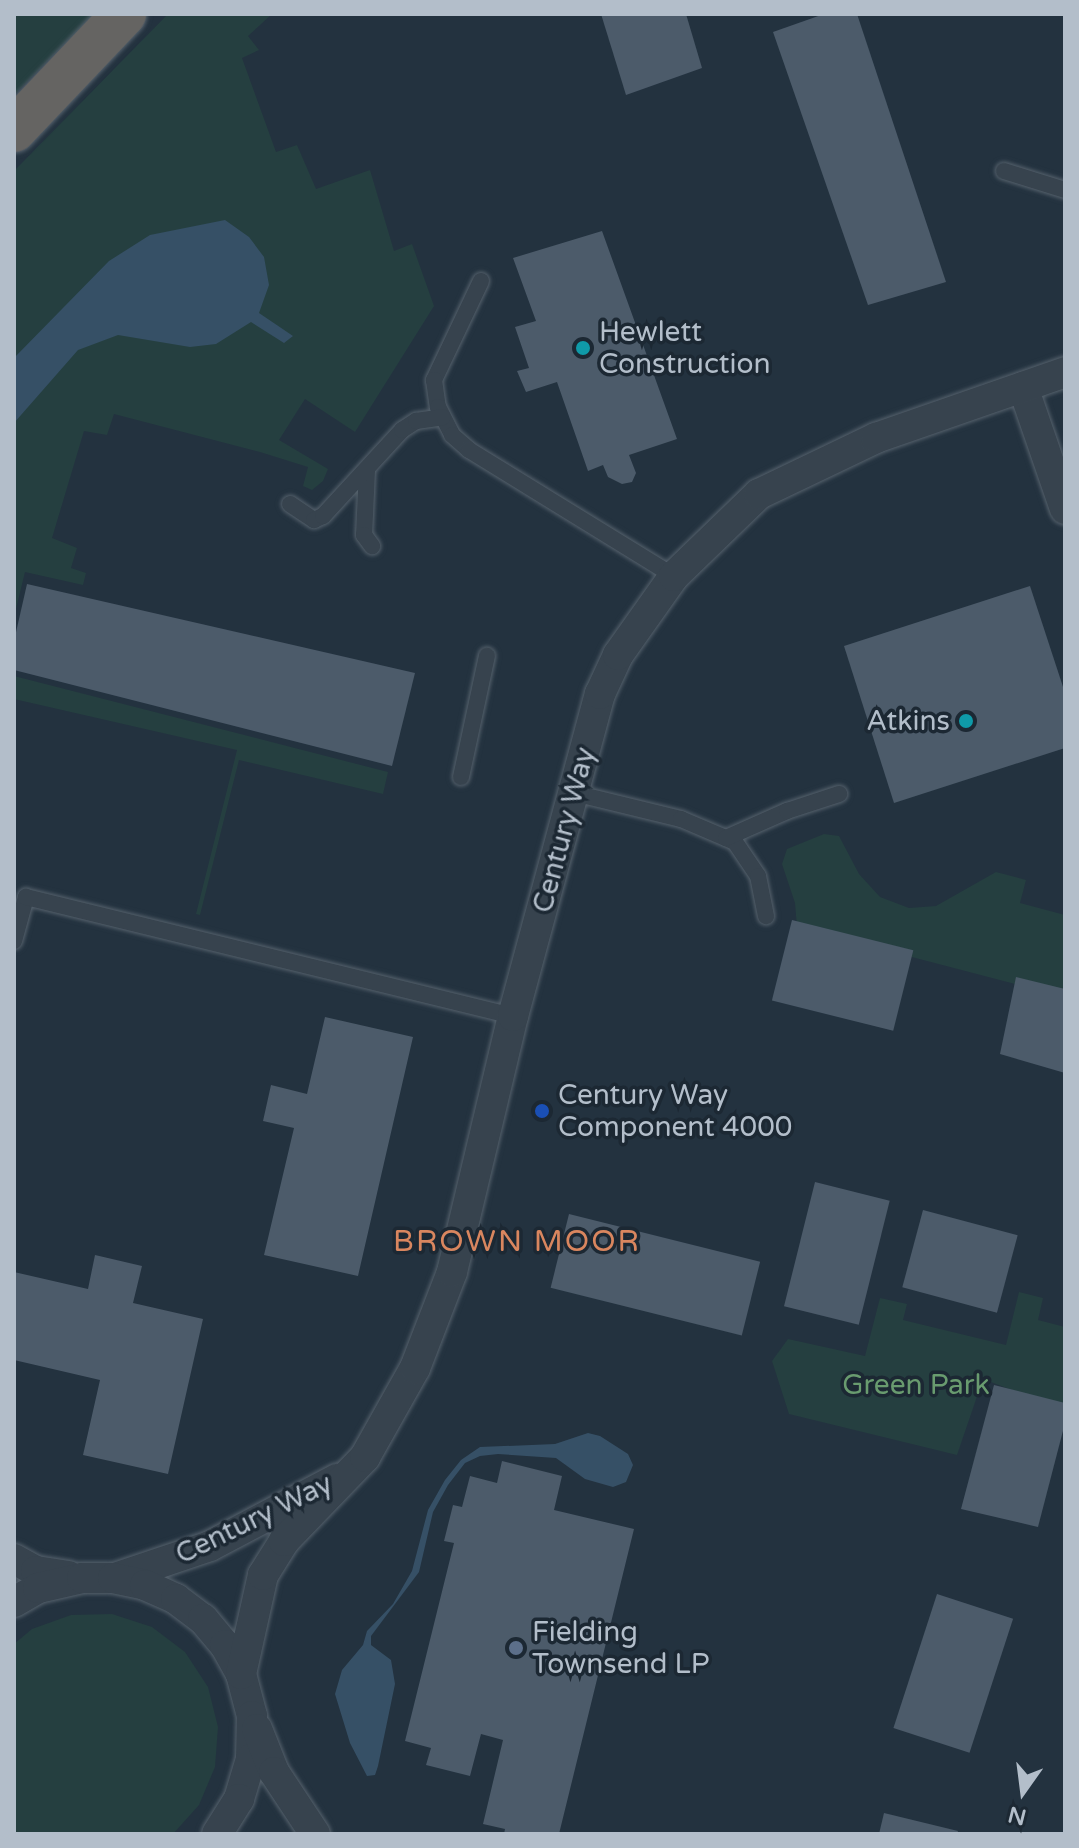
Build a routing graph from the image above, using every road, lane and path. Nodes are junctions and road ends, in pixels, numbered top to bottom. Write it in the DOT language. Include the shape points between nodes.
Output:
graph roads {
  1 [pos="124,14"];
  2 [pos="14,130"];
  3 [pos="1004,171"];
  4 [pos="1065,190"];
  5 [pos="481,281"];
  6 [pos="1065,372"];
  7 [pos="1023,387"];
  8 [pos="443,417"];
  9 [pos="367,470"];
  10 [pos="290,504"];
  11 [pos="1065,509"];
  12 [pos="372,546"];
  13 [pos="674,576"];
  14 [pos="487,656"];
  15 [pos="461,777"];
  16 [pos="574,793"];
  17 [pos="839,794"];
  18 [pos="726,838"];
  19 [pos="766,916"];
  20 [pos="14,941"];
  21 [pos="513,1016"];
  22 [pos="350,1474"];
  23 [pos="14,1559"];
  24 [pos="82,1578"];
  25 [pos="113,1578"];
  26 [pos="14,1602"];
  27 [pos="241,1674"];
  28 [pos="252,1716"];
  29 [pos="217,1834"];
  30 [pos="315,1834"];
  1 -- 2 [label="highway"];
  3 -- 4 [label="lane"];
  5 -- 8 [label="lane" via="434,380"];
  6 -- 7 [label="street, Century Way"];
  7 -- 11 [label="street"];
  7 -- 13 [label="street, Century Way" via="876,438 759,494"];
  8 -- 9 [label="lane" via="416,421 402,430"];
  8 -- 13 [label="lane" via="452,435 469,450"];
  9 -- 10 [label="lane" via="314,520"];
  9 -- 12 [label="lane" via="364,535"];
  13 -- 16 [label="street, Century Way" via="618,655 600,694"];
  14 -- 15 [label="lane"];
  16 -- 18 [label="lane" via="681,819"];
  16 -- 21 [label="street, Century Way"];
  17 -- 18 [label="lane"];
  18 -- 19 [label="lane" via="735,842 758,876"];
  20 -- 21 [label="lane" via="26,897"];
  21 -- 22 [label="street, Century Way" via="452,1272 415,1368"];
  22 -- 25 [label="street, Century Way" via="210,1546"];
  22 -- 27 [label="street, Century Way" via="284,1541 263,1575"];
  23 -- 24 [label="street" via="36,1571"];
  24 -- 25 [label="street"];
  24 -- 26 [label="street" via="38,1588"];
  25 -- 27 [label="street" via="176,1599 203,1619"];
  27 -- 28 [label="street"];
  28 -- 29 [label="street" via="251,1759 239,1799"];
  28 -- 30 [label="street" via="274,1772"];
}
